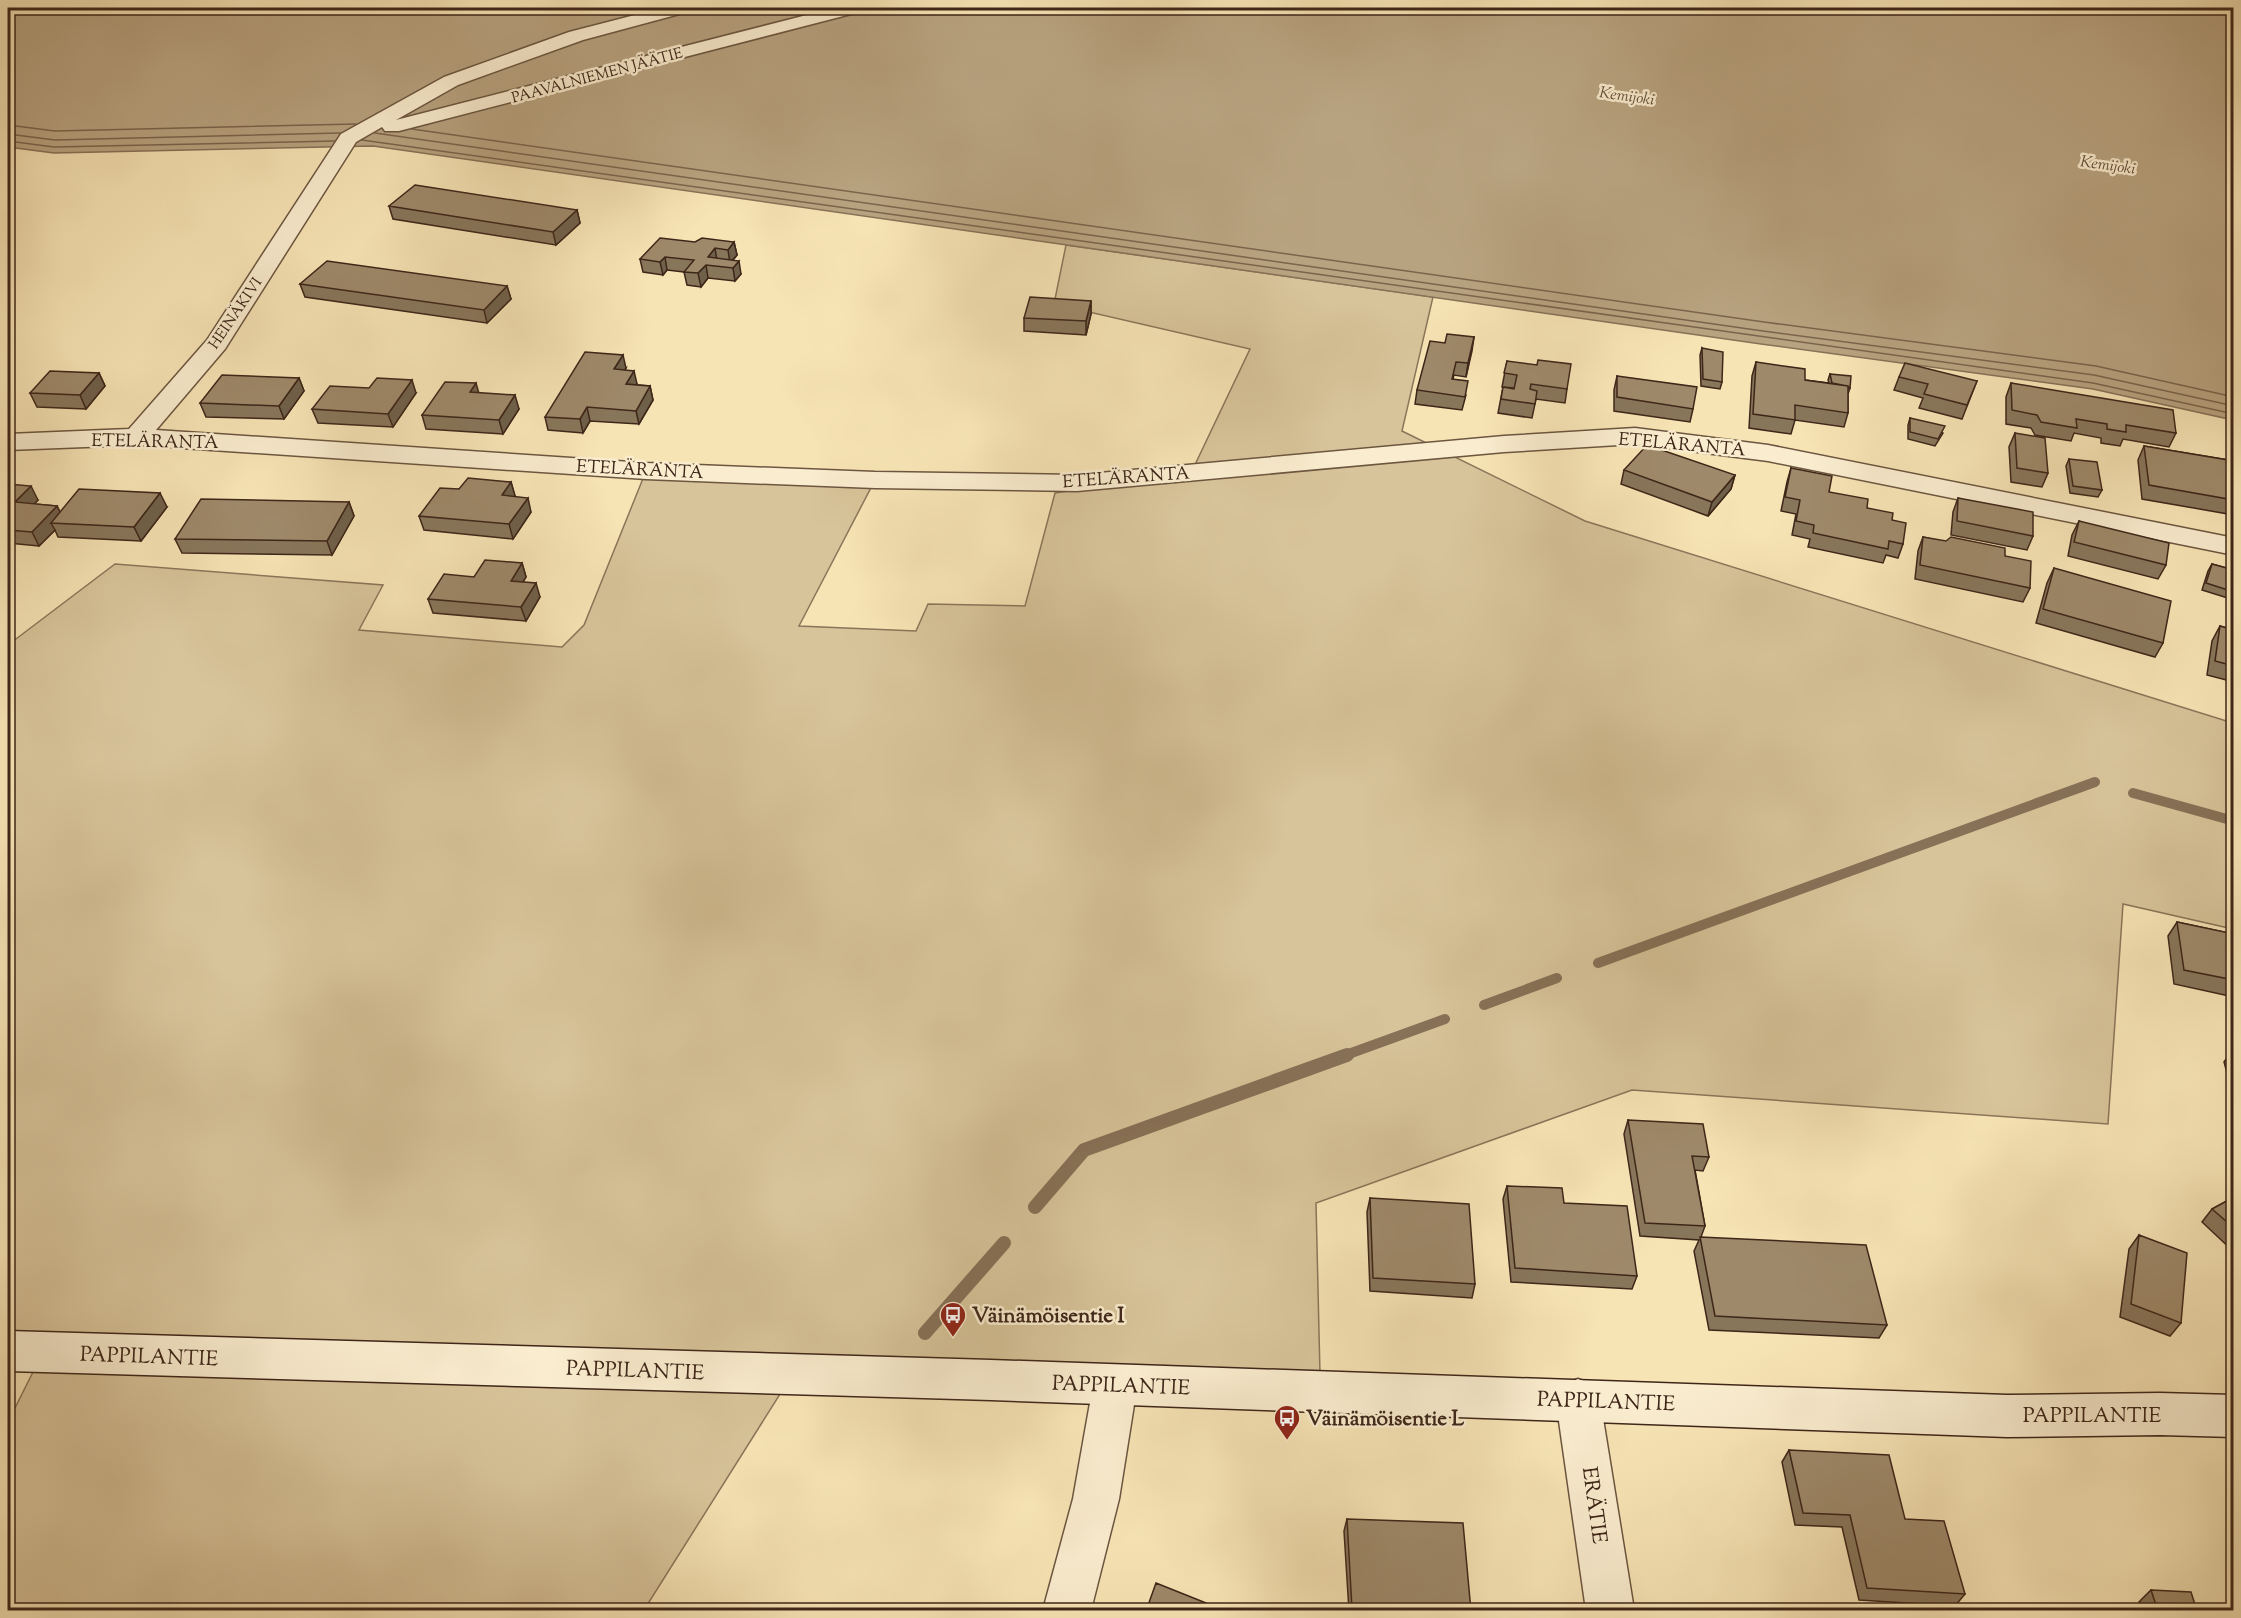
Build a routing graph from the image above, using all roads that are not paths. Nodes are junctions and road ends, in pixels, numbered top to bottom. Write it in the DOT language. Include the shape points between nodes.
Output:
graph roads {
  1 [pos="681,8"];
  2 [pos="854,8"];
  3 [pos="344,147"];
  4 [pos="322,180"];
  5 [pos="136,437"];
  6 [pos="8,442"];
  7 [pos="2234,547"];
  8 [pos="8,1351"];
  9 [pos="1115,1386"];
  10 [pos="1578,1400"];
  11 [pos="2234,1416"];
  12 [pos="1067,1611"];
  13 [pos="1610,1611"];
  1 -- 3 [label="street, PAAVALNIEMEN JÄÄTIE" via="576,36 451,81 348,138"];
  2 -- 3 [label="street, PAAVALNIEMEN JÄÄTIE" via="364,134"];
  3 -- 4 [label="street, PAAVALNIEMEN JÄÄTIE"];
  4 -- 5 [label="street, HEINÄKIVI" via="216,344"];
  5 -- 6 [label="street, ETELÄRANTA"];
  5 -- 7 [label="street, ETELÄRANTA" via="646,471 1077,483 1504,444 1635,436 1768,453"];
  8 -- 9 [label="street, PAPPILANTIE"];
  9 -- 10 [label="street, PAPPILANTIE"];
  9 -- 12 [label="street" via="1083,1560"];
  10 -- 11 [label="street, PAPPILANTIE" via="2007,1416"];
  10 -- 13 [label="street, ERÄTIE"];
}
